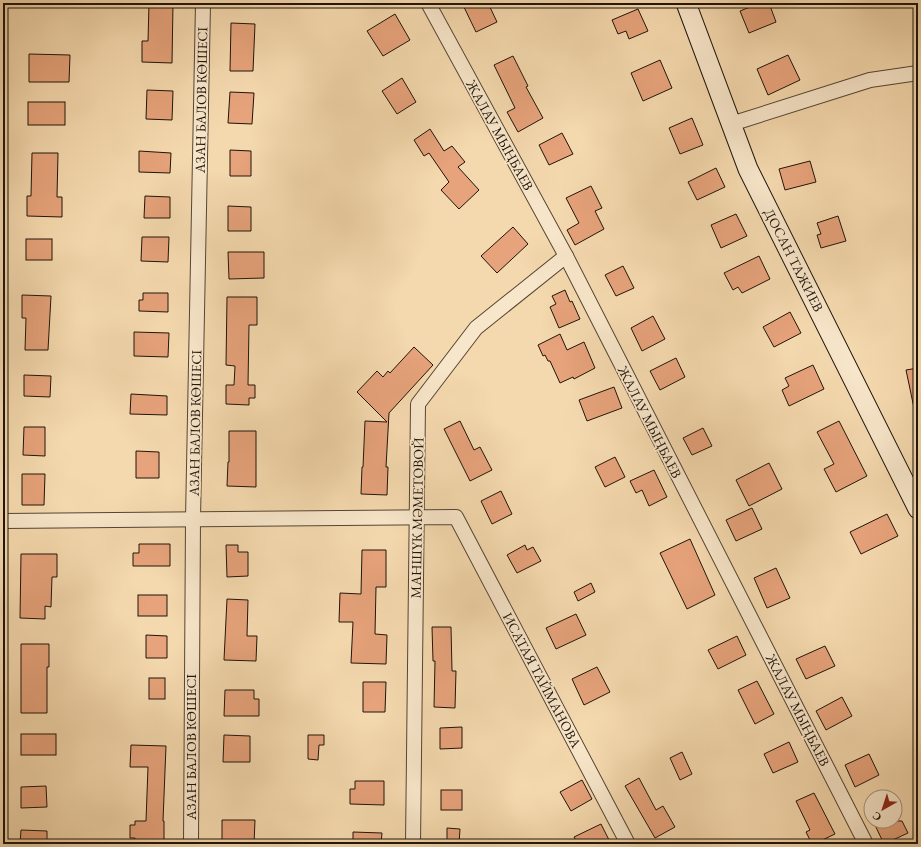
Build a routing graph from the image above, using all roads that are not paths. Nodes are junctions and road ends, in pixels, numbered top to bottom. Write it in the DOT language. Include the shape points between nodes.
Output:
graph roads {
  1 [pos="203,3"];
  2 [pos="428,3"];
  3 [pos="686,3"];
  4 [pos="918,73"];
  5 [pos="731,124"];
  6 [pos="566,256"];
  7 [pos="918,509"];
  8 [pos="417,518"];
  9 [pos="193,519"];
  10 [pos="3,521"];
  11 [pos="191,844"];
  12 [pos="413,844"];
  13 [pos="628,844"];
  14 [pos="866,844"];
  1 -- 9 [label="street, АЗАН БАЛОВ КӨШЕСІ"];
  2 -- 6 [label="street, ЖАЛАУ МЫҢБАЕВ"];
  3 -- 5 [label="street, ДОСАН ТАЖИЕВ"];
  4 -- 5 [label="street" via="870,80"];
  5 -- 7 [label="street, ДОСАН ТАЖИЕВ" via="748,169"];
  6 -- 8 [label="street, МАНШҮК МӘМЕТОВОЙ" via="476,328 418,404"];
  6 -- 14 [label="street, ЖАЛАУ МЫҢБАЕВ"];
  8 -- 9 [label="street"];
  8 -- 12 [label="street, МАНШҮК МӘМЕТОВОЙ"];
  8 -- 13 [label="street, ИСАТАЯ ТАЙМАНОВА" via="456,517"];
  9 -- 10 [label="street"];
  9 -- 11 [label="street, АЗАН БАЛОВ КӨШЕСІ"];
}
